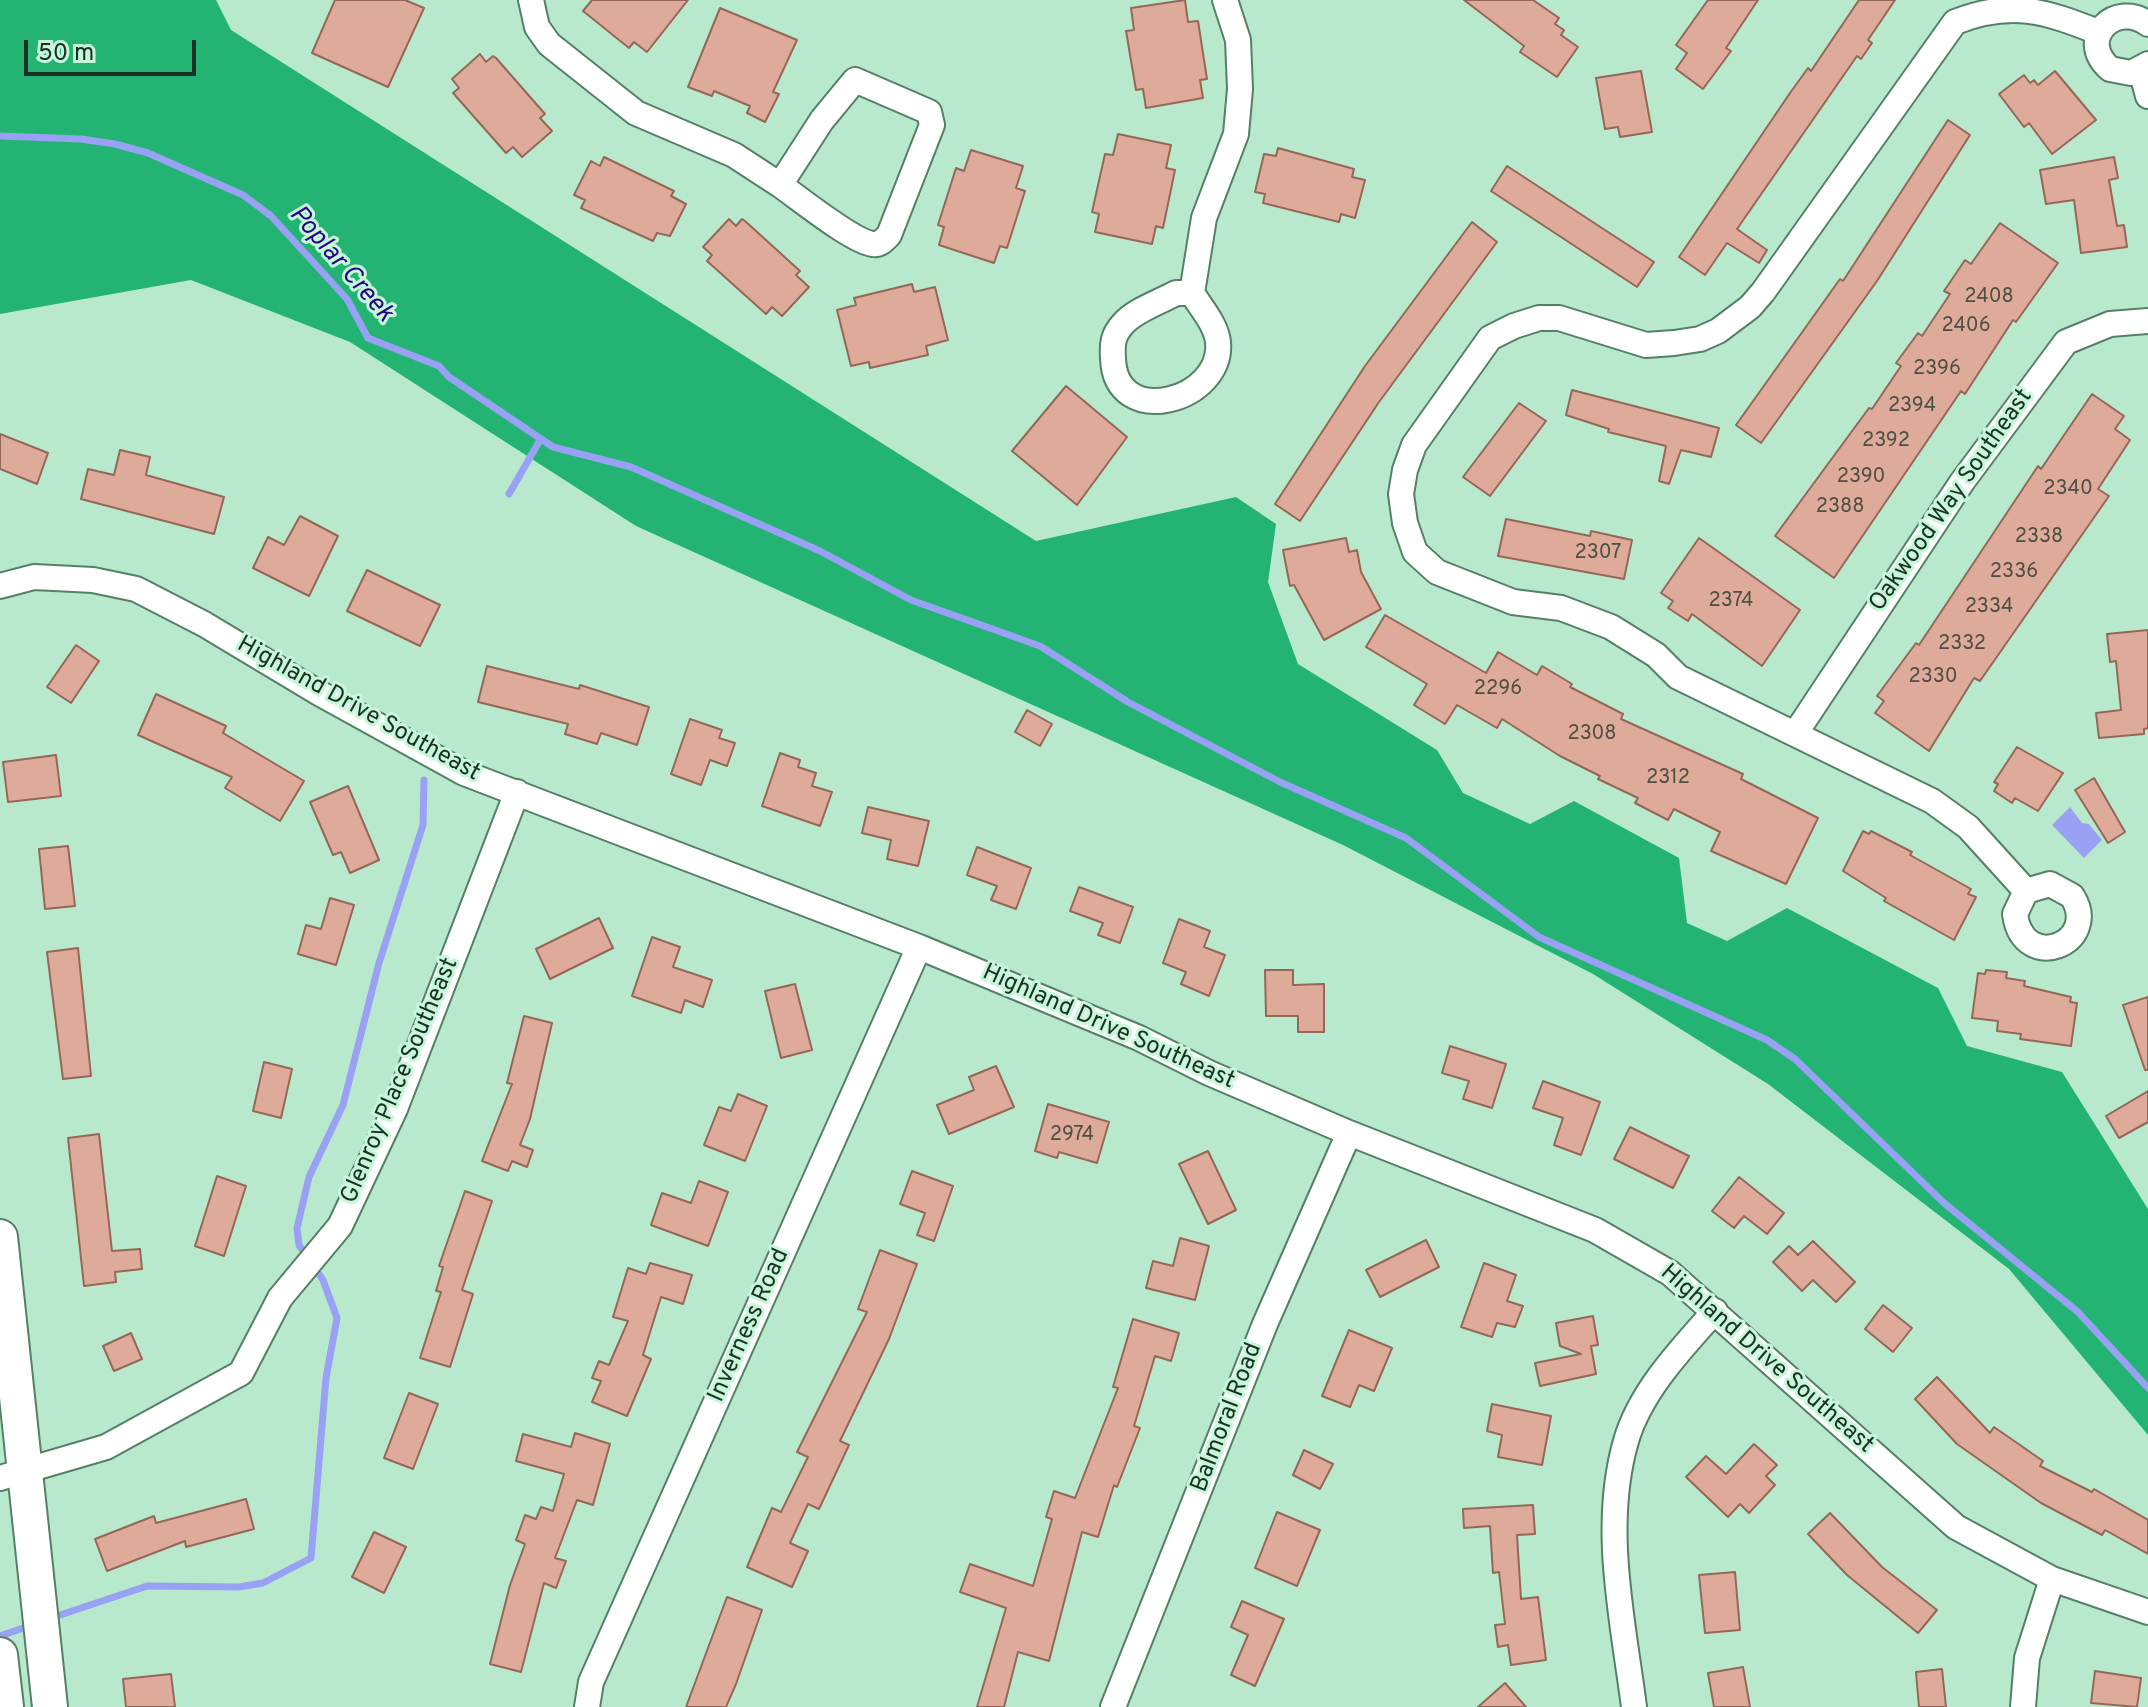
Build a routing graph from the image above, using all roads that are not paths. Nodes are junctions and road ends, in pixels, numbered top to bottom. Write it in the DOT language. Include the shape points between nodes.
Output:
graph roads {
  1 [pos="531,0"];
  2 [pos="1225,0"];
  3 [pos="2122,8"];
  4 [pos="2148,24"];
  5 [pos="2098,32"];
  6 [pos="2144,67"];
  7 [pos="2148,96"];
  8 [pos="780,185"];
  9 [pos="1192,293"];
  10 [pos="2148,321"];
  11 [pos="0,586"];
  12 [pos="1795,734"];
  13 [pos="517,792"];
  14 [pos="2026,891"];
  15 [pos="919,947"];
  16 [pos="1349,1133"];
  17 [pos="0,1237"];
  18 [pos="1715,1311"];
  19 [pos="13,1475"];
  20 [pos="2052,1579"];
  21 [pos="2148,1612"];
  22 [pos="0,1655"];
  23 [pos="6,1707"];
  24 [pos="50,1707"];
  25 [pos="587,1707"];
  26 [pos="1113,1707"];
  27 [pos="1634,1707"];
  28 [pos="2023,1707"];
  1 -- 8 [label="street" via="537,27 549,44 636,113 734,155"];
  2 -- 9 [label="street" via="1238,40 1236,134 1204,218"];
  3 -- 4 [label="street"];
  3 -- 5 [label="street"];
  5 -- 6 [label="street" via="2102,62 2120,73"];
  5 -- 12 [label="street" via="2026,8 2003,8 1955,22 1763,292 1734,321 1700,339 1646,345 1559,318 1514,326 1490,338 1414,445 1401,494 1405,523 1415,552 1437,572 1513,602 1561,608 1611,627 1656,655 1678,677"];
  6 -- 7 [label="street"];
  8 -- 8 [label="street" via="834,224 871,244 882,243 931,134 929,112 855,80"];
  9 -- 9 [label="street" via="1176,293 1125,321 1112,340 1113,369 1121,389 1142,401 1198,388 1218,358 1217,339"];
  10 -- 12 [label="street, Oakwood Way Southeast" via="2110,324 2068,340 1962,482"];
  11 -- 13 [label="street, Highland Drive Southeast" via="34,577 136,589 464,773"];
  12 -- 14 [label="street" via="1932,801 1968,827"];
  13 -- 15 [label="street, Highland Drive Southeast"];
  13 -- 19 [label="street, Glenroy Place Southeast" via="395,1109 340,1226 280,1298 241,1373 106,1447"];
  15 -- 16 [label="street, Highland Drive Southeast"];
  15 -- 25 [label="street, Inverness Road" via="591,1682"];
  16 -- 18 [label="street, Highland Drive Southeast" via="1595,1230 1659,1265"];
  16 -- 26 [label="street, Balmoral Road" via="1265,1324"];
  17 -- 19 [label="main road"];
  18 -- 20 [label="street, Highland Drive Southeast" via="1956,1527"];
  18 -- 27 [label="street" via="1679,1351 1626,1439 1615,1498 1616,1554"];
  19 -- 24 [label="main road"];
  20 -- 21 [label="street, Highland Drive Southeast"];
  20 -- 28 [label="street" via="2027,1658"];
  22 -- 23 [label="main road"];
}
